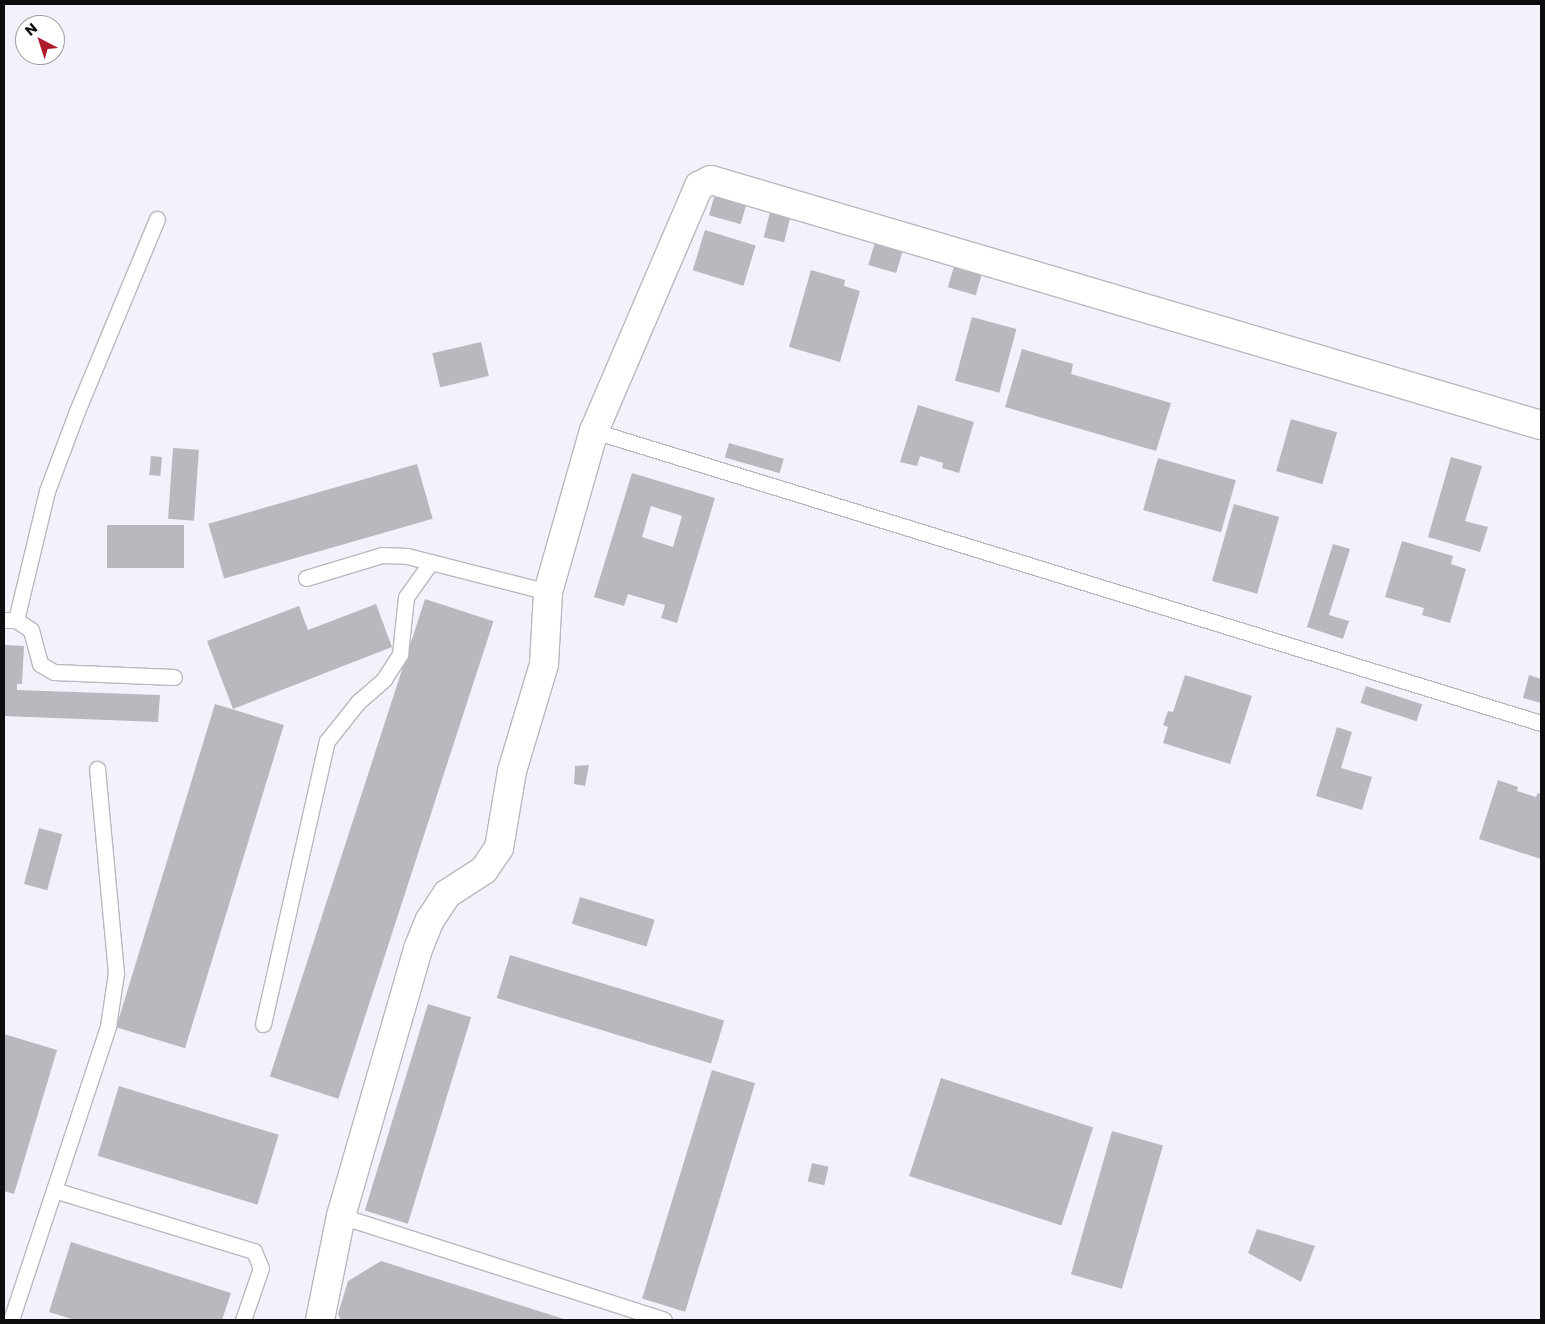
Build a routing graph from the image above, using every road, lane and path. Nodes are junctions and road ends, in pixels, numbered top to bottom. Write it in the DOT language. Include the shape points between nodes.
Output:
graph roads {
  1 [pos="157,219"];
  2 [pos="1541,425"];
  3 [pos="594,431"];
  4 [pos="431,562"];
  5 [pos="306,578"];
  6 [pos="548,592"];
  7 [pos="10,620"];
  8 [pos="174,677"];
  9 [pos="1541,723"];
  10 [pos="97,769"];
  11 [pos="263,1024"];
  12 [pos="54,1190"];
  13 [pos="341,1216"];
  14 [pos="11,1320"];
  15 [pos="243,1320"];
  16 [pos="320,1320"];
  17 [pos="664,1320"];
  1 -- 7 [label="lane" via="76,411 47,491"];
  2 -- 3 [label="street" via="710,180 699,186"];
  3 -- 6 [label="street"];
  3 -- 9 [label="lane"];
  4 -- 5 [label="lane" via="407,556 382,555"];
  4 -- 6 [label="lane"];
  4 -- 11 [label="lane" via="406,597 400,654 384,679 358,702 327,742"];
  6 -- 13 [label="street" via="544,664 512,772 499,848 484,870 447,894 430,920 418,949"];
  7 -- 8 [label="lane" via="32,630 40,664 54,672"];
  10 -- 12 [label="lane" via="116,973 108,1026"];
  12 -- 14 [label="lane"];
  12 -- 15 [label="lane" via="254,1251 261,1268"];
  13 -- 16 [label="street"];
  13 -- 17 [label="lane"];
}
